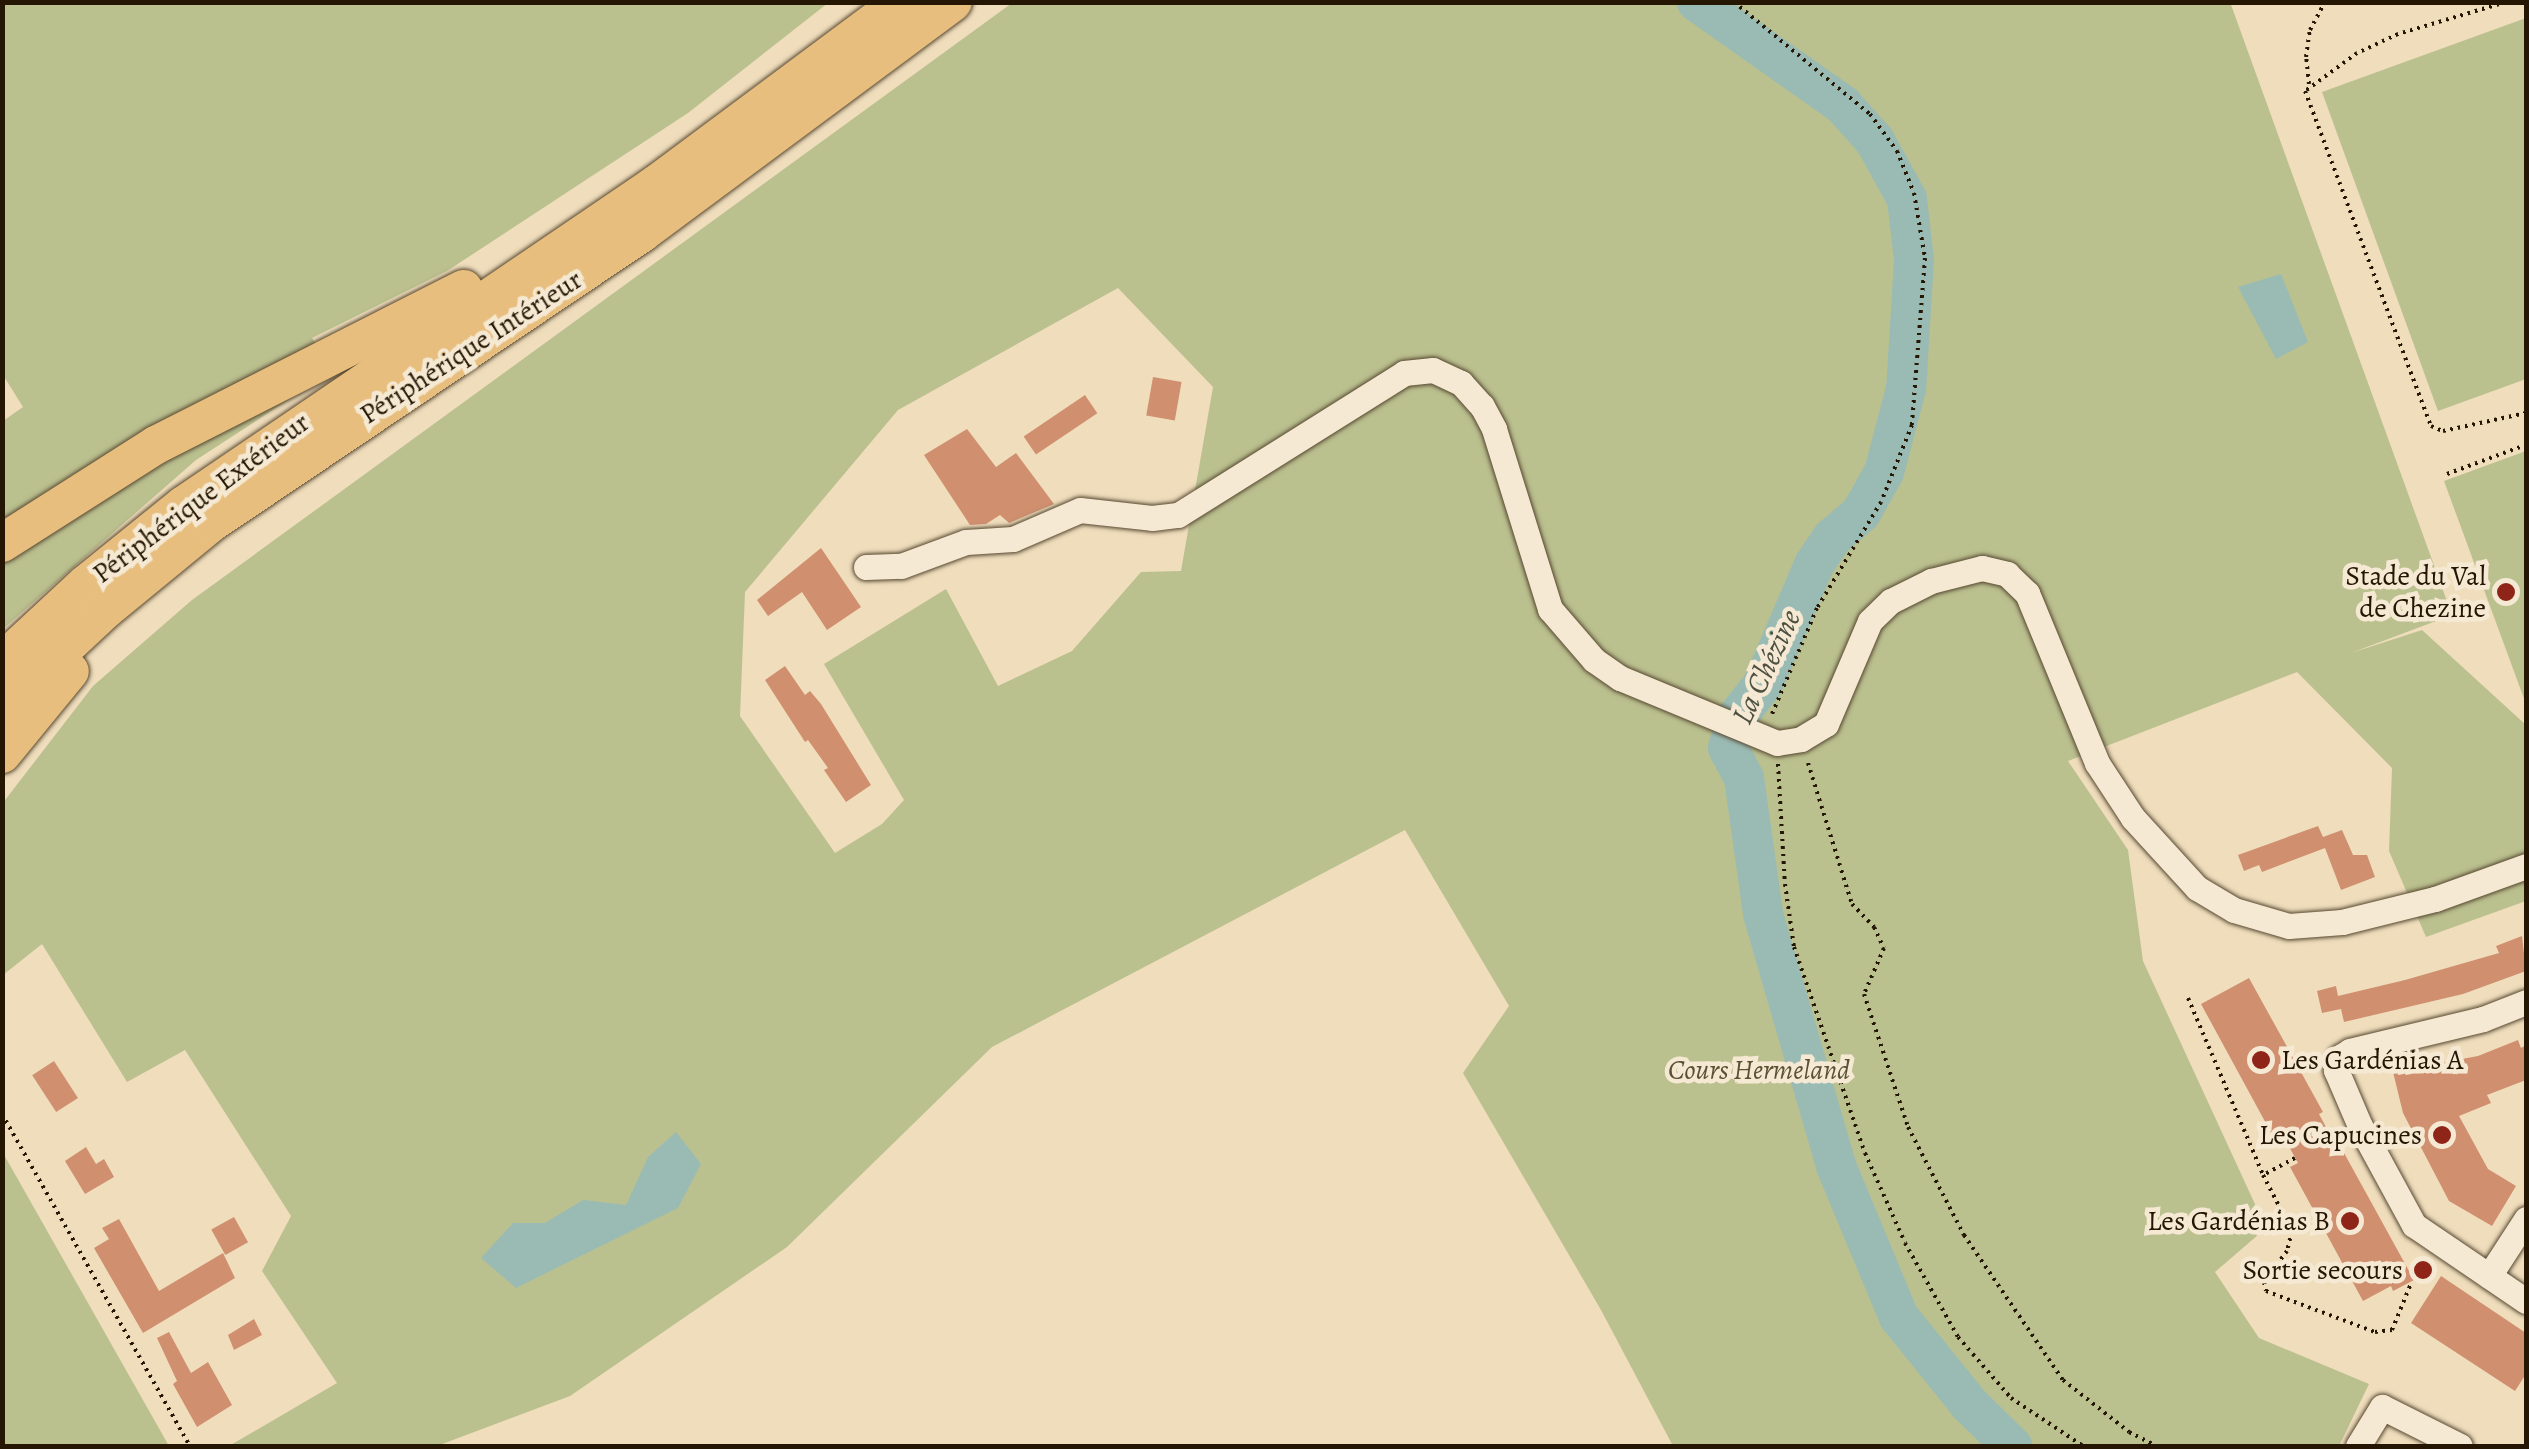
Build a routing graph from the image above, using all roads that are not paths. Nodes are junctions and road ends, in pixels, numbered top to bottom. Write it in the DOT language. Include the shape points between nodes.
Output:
graph roads {
  1 [pos="901,2"];
  2 [pos="953,2"];
  3 [pos="509,285"];
  4 [pos="2,543"];
  5 [pos="866,567"];
  6 [pos="133,586"];
  7 [pos="2,662"];
  8 [pos="2,706"];
  9 [pos="2,754"];
  10 [pos="2526,866"];
  11 [pos="2526,1002"];
  12 [pos="2526,1218"];
  13 [pos="2489,1276"];
  14 [pos="2526,1301"];
  15 [pos="2358,1446"];
  16 [pos="2460,1446"];
  1 -- 3 [label="highway, Périphérique Extérieur" via="702,152"];
  2 -- 6 [label="highway, Périphérique Intérieur" via="697,194 256,490"];
  3 -- 4 [label="highway" via="484,279 156,445"];
  3 -- 7 [label="highway, Périphérique Extérieur" via="184,505"];
  5 -- 10 [label="street" via="901,566 966,542 1013,538 1080,510 1178,515 1404,373 1433,370 1461,383 1494,429 1550,610 1594,660 1620,678 1780,740 1826,724 1870,621 1891,601 1931,581 1982,568 2006,574 2027,593 2097,763 2132,818 2197,888 2234,910 2289,926 2342,922 2436,899"];
  6 -- 8 [label="highway, Périphérique Intérieur"];
  6 -- 9 [label="highway" via="122,620 72,668"];
  11 -- 13 [label="street" via="2483,1019 2350,1050 2336,1063 2360,1126 2414,1225"];
  12 -- 13 [label="street"];
  13 -- 14 [label="street"];
  15 -- 16 [label="street" via="2382,1406"];
}
